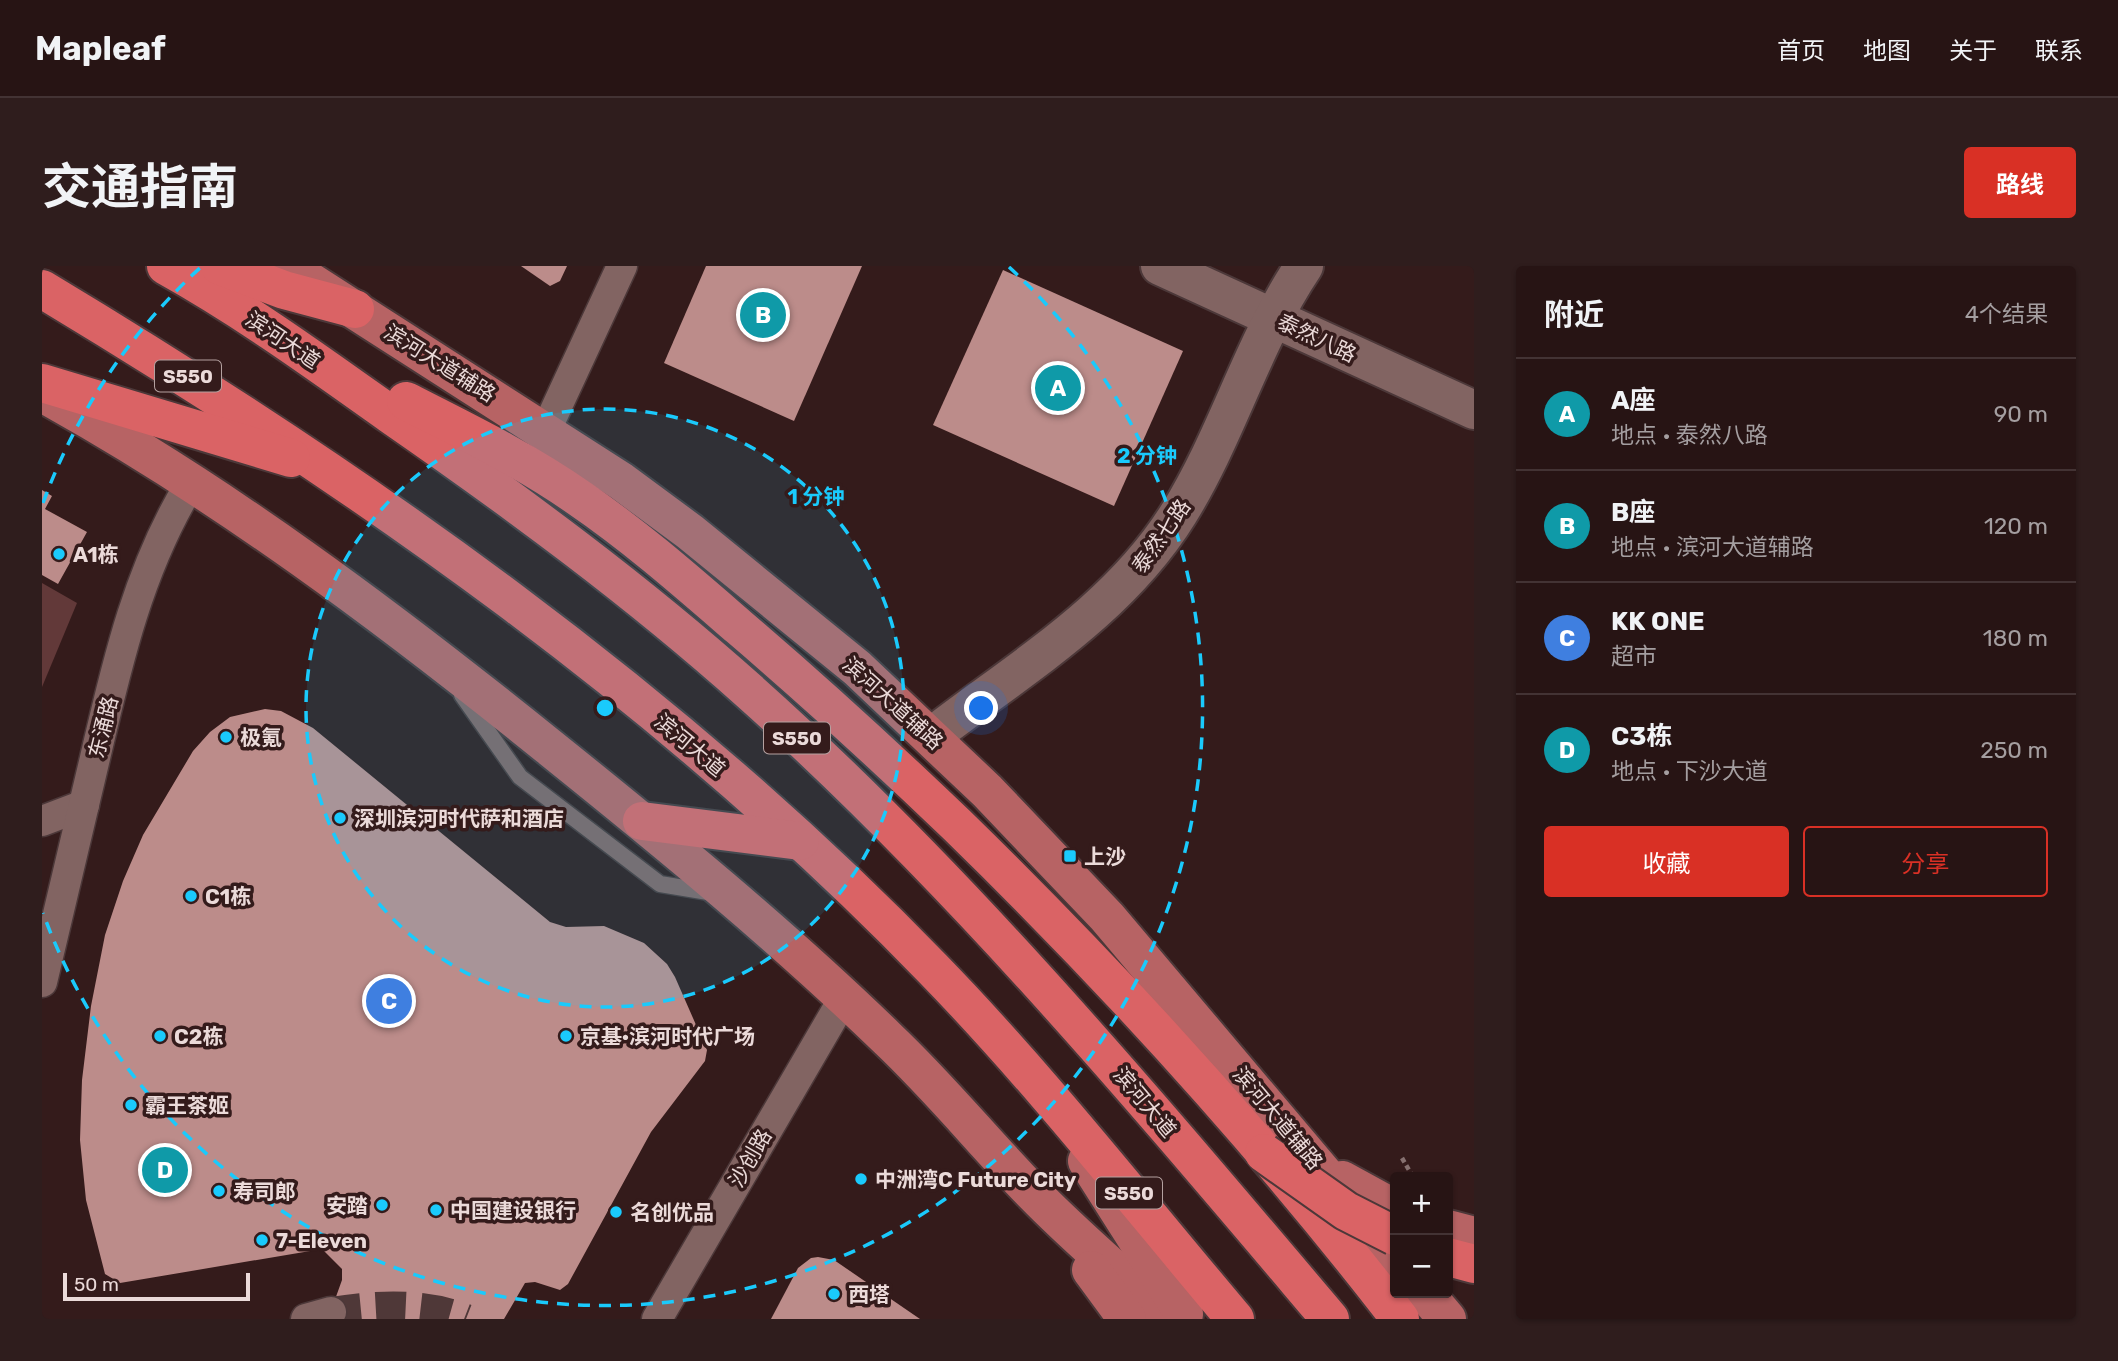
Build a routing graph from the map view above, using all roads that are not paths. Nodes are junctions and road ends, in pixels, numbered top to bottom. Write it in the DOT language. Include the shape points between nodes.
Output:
graph roads {
  1 [pos="166,266"];
  2 [pos="220,266"];
  3 [pos="622,266"];
  4 [pos="1160,266"];
  5 [pos="1304,266"];
  6 [pos="297,271"];
  7 [pos="42,289"];
  8 [pos="355,309"];
  9 [pos="1272,317"];
  10 [pos="281,338"];
  11 [pos="42,383"];
  12 [pos="42,393"];
  13 [pos="1474,410"];
  14 [pos="546,430"];
  15 [pos="330,470"];
  16 [pos="191,483"];
  17 [pos="433,653"];
  18 [pos="932,736"];
  19 [pos="84,806"];
  20 [pos="42,821"];
  21 [pos="642,821"];
  22 [pos="800,841"];
  23 [pos="730,895"];
  24 [pos="42,982"];
  25 [pos="844,998"];
  26 [pos="1022,1068"];
  27 [pos="1264,1153"];
  28 [pos="1314,1161"];
  29 [pos="1033,1193"];
  30 [pos="1390,1207"];
  31 [pos="1453,1231"];
  32 [pos="1393,1235"];
  33 [pos="1474,1237"];
  34 [pos="1390,1252"];
  35 [pos="1453,1258"];
  36 [pos="1474,1264"];
  37 [pos="1428,1298"];
  38 [pos="1429,1298"];
  39 [pos="657,1319"];
  40 [pos="1127,1319"];
  41 [pos="1170,1319"];
  42 [pos="1188,1319"];
  43 [pos="1235,1319"];
  44 [pos="1331,1319"];
  45 [pos="1400,1319"];
  46 [pos="1439,1319"];
  47 [pos="1447,1319"];
  1 -- 10 [label="highway, 滨河大道 / S550"];
  2 -- 8 [label="highway"];
  3 -- 14 [label="street"];
  4 -- 9 [label="street, 泰然八路"];
  5 -- 9 [label="street, 泰然七路"];
  6 -- 8 [label="main road, 滨河大道辅路"];
  7 -- 15 [label="highway, 滨河大道 / S550" via="199,383"];
  8 -- 14 [label="main road, 滨河大道辅路"];
  9 -- 13 [label="street, 泰然八路"];
  9 -- 18 [label="street, 泰然七路" via="1189,497 1137,571 1097,611"];
  10 -- 27 [label="highway" via="509,454 579,498 658,557 815,692 1021,888"];
  10 -- 44 [label="highway, 滨河大道 / S550" via="610,573 750,692 909,845 1078,1022"];
  11 -- 15 [label="highway"];
  12 -- 16 [label="main road"];
  14 -- 18 [label="main road, 滨河大道辅路" via="690,532 857,668"];
  15 -- 22 [label="highway, 滨河大道 / S550" via="611,677"];
  16 -- 17 [label="main road"];
  16 -- 19 [label="street, 东涌路" via="167,521 144,578"];
  17 -- 21 [label="main road"];
  17 -- 23 [label="lane" via="520,777 660,884"];
  18 -- 28 [label="main road, 滨河大道辅路" via="1107,917"];
  19 -- 20 [label="street"];
  19 -- 24 [label="street, 东涌路"];
  21 -- 22 [label="highway"];
  21 -- 23 [label="main road"];
  22 -- 26 [label="highway, 滨河大道 / S550" via="935,970"];
  23 -- 25 [label="main road"];
  25 -- 29 [label="main road"];
  25 -- 39 [label="street, 沙创路"];
  26 -- 42 [label="main road" via="1080,1149"];
  26 -- 43 [label="highway, 滨河大道 / S550"];
  27 -- 32 [label="highway, bridge" via="1346,1211"];
  27 -- 45 [label="highway, bridge"];
  28 -- 30 [label="main road"];
  28 -- 34 [label="main road, 滨河大道辅路"];
  29 -- 40 [label="main road"];
  29 -- 41 [label="main road"];
  31 -- 33 [label="main road"];
  35 -- 36 [label="highway"];
  37 -- 46 [label="main road"];
  38 -- 47 [label="main road"];
}
